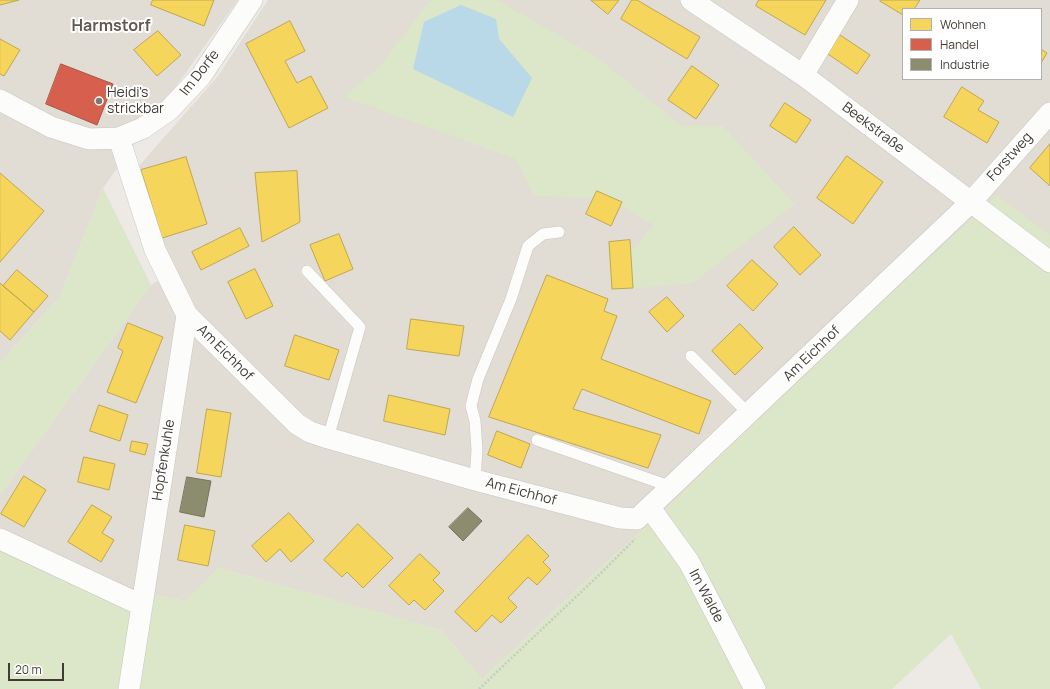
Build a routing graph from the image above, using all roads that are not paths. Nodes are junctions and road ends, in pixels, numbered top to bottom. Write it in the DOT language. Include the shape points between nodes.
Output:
graph roads {
  1 [pos="252,0"];
  2 [pos="691,0"];
  3 [pos="848,0"];
  4 [pos="804,75"];
  5 [pos="0,100"];
  6 [pos="1050,113"];
  7 [pos="119,138"];
  8 [pos="971,202"];
  9 [pos="559,232"];
  10 [pos="1050,262"];
  11 [pos="308,271"];
  12 [pos="187,315"];
  13 [pos="692,356"];
  14 [pos="749,414"];
  15 [pos="328,438"];
  16 [pos="537,440"];
  17 [pos="476,480"];
  18 [pos="672,487"];
  19 [pos="644,514"];
  20 [pos="0,539"];
  21 [pos="141,605"];
  22 [pos="129,689"];
  23 [pos="755,689"];
  1 -- 7 [label="street, Im Dorfe" via="201,76 169,110 143,128"];
  2 -- 4 [label="street, Beekstraße"];
  3 -- 4 [label="street"];
  4 -- 8 [label="street, Beekstraße"];
  5 -- 7 [label="street, Im Dorfe" via="51,127 89,139"];
  6 -- 8 [label="street, Forstweg"];
  7 -- 12 [label="street, Am Eichhof" via="155,250"];
  8 -- 10 [label="street, Beekstraße"];
  8 -- 14 [label="street, Am Eichhof"];
  9 -- 17 [label="lane" via="543,234 528,246 511,299 478,379 471,406 477,450"];
  11 -- 15 [label="lane" via="360,327"];
  12 -- 15 [label="street, Am Eichhof" via="297,424"];
  12 -- 21 [label="street, Hopfenkuhle"];
  13 -- 14 [label="lane"];
  14 -- 18 [label="street, Am Eichhof"];
  15 -- 17 [label="street, Am Eichhof"];
  16 -- 18 [label="lane"];
  17 -- 19 [label="street, Am Eichhof" via="620,518"];
  18 -- 19 [label="street, Am Eichhof"];
  19 -- 23 [label="street, Im Walde" via="689,562"];
  20 -- 21 [label="street"];
  21 -- 22 [label="street, Hopfenkuhle"];
}
